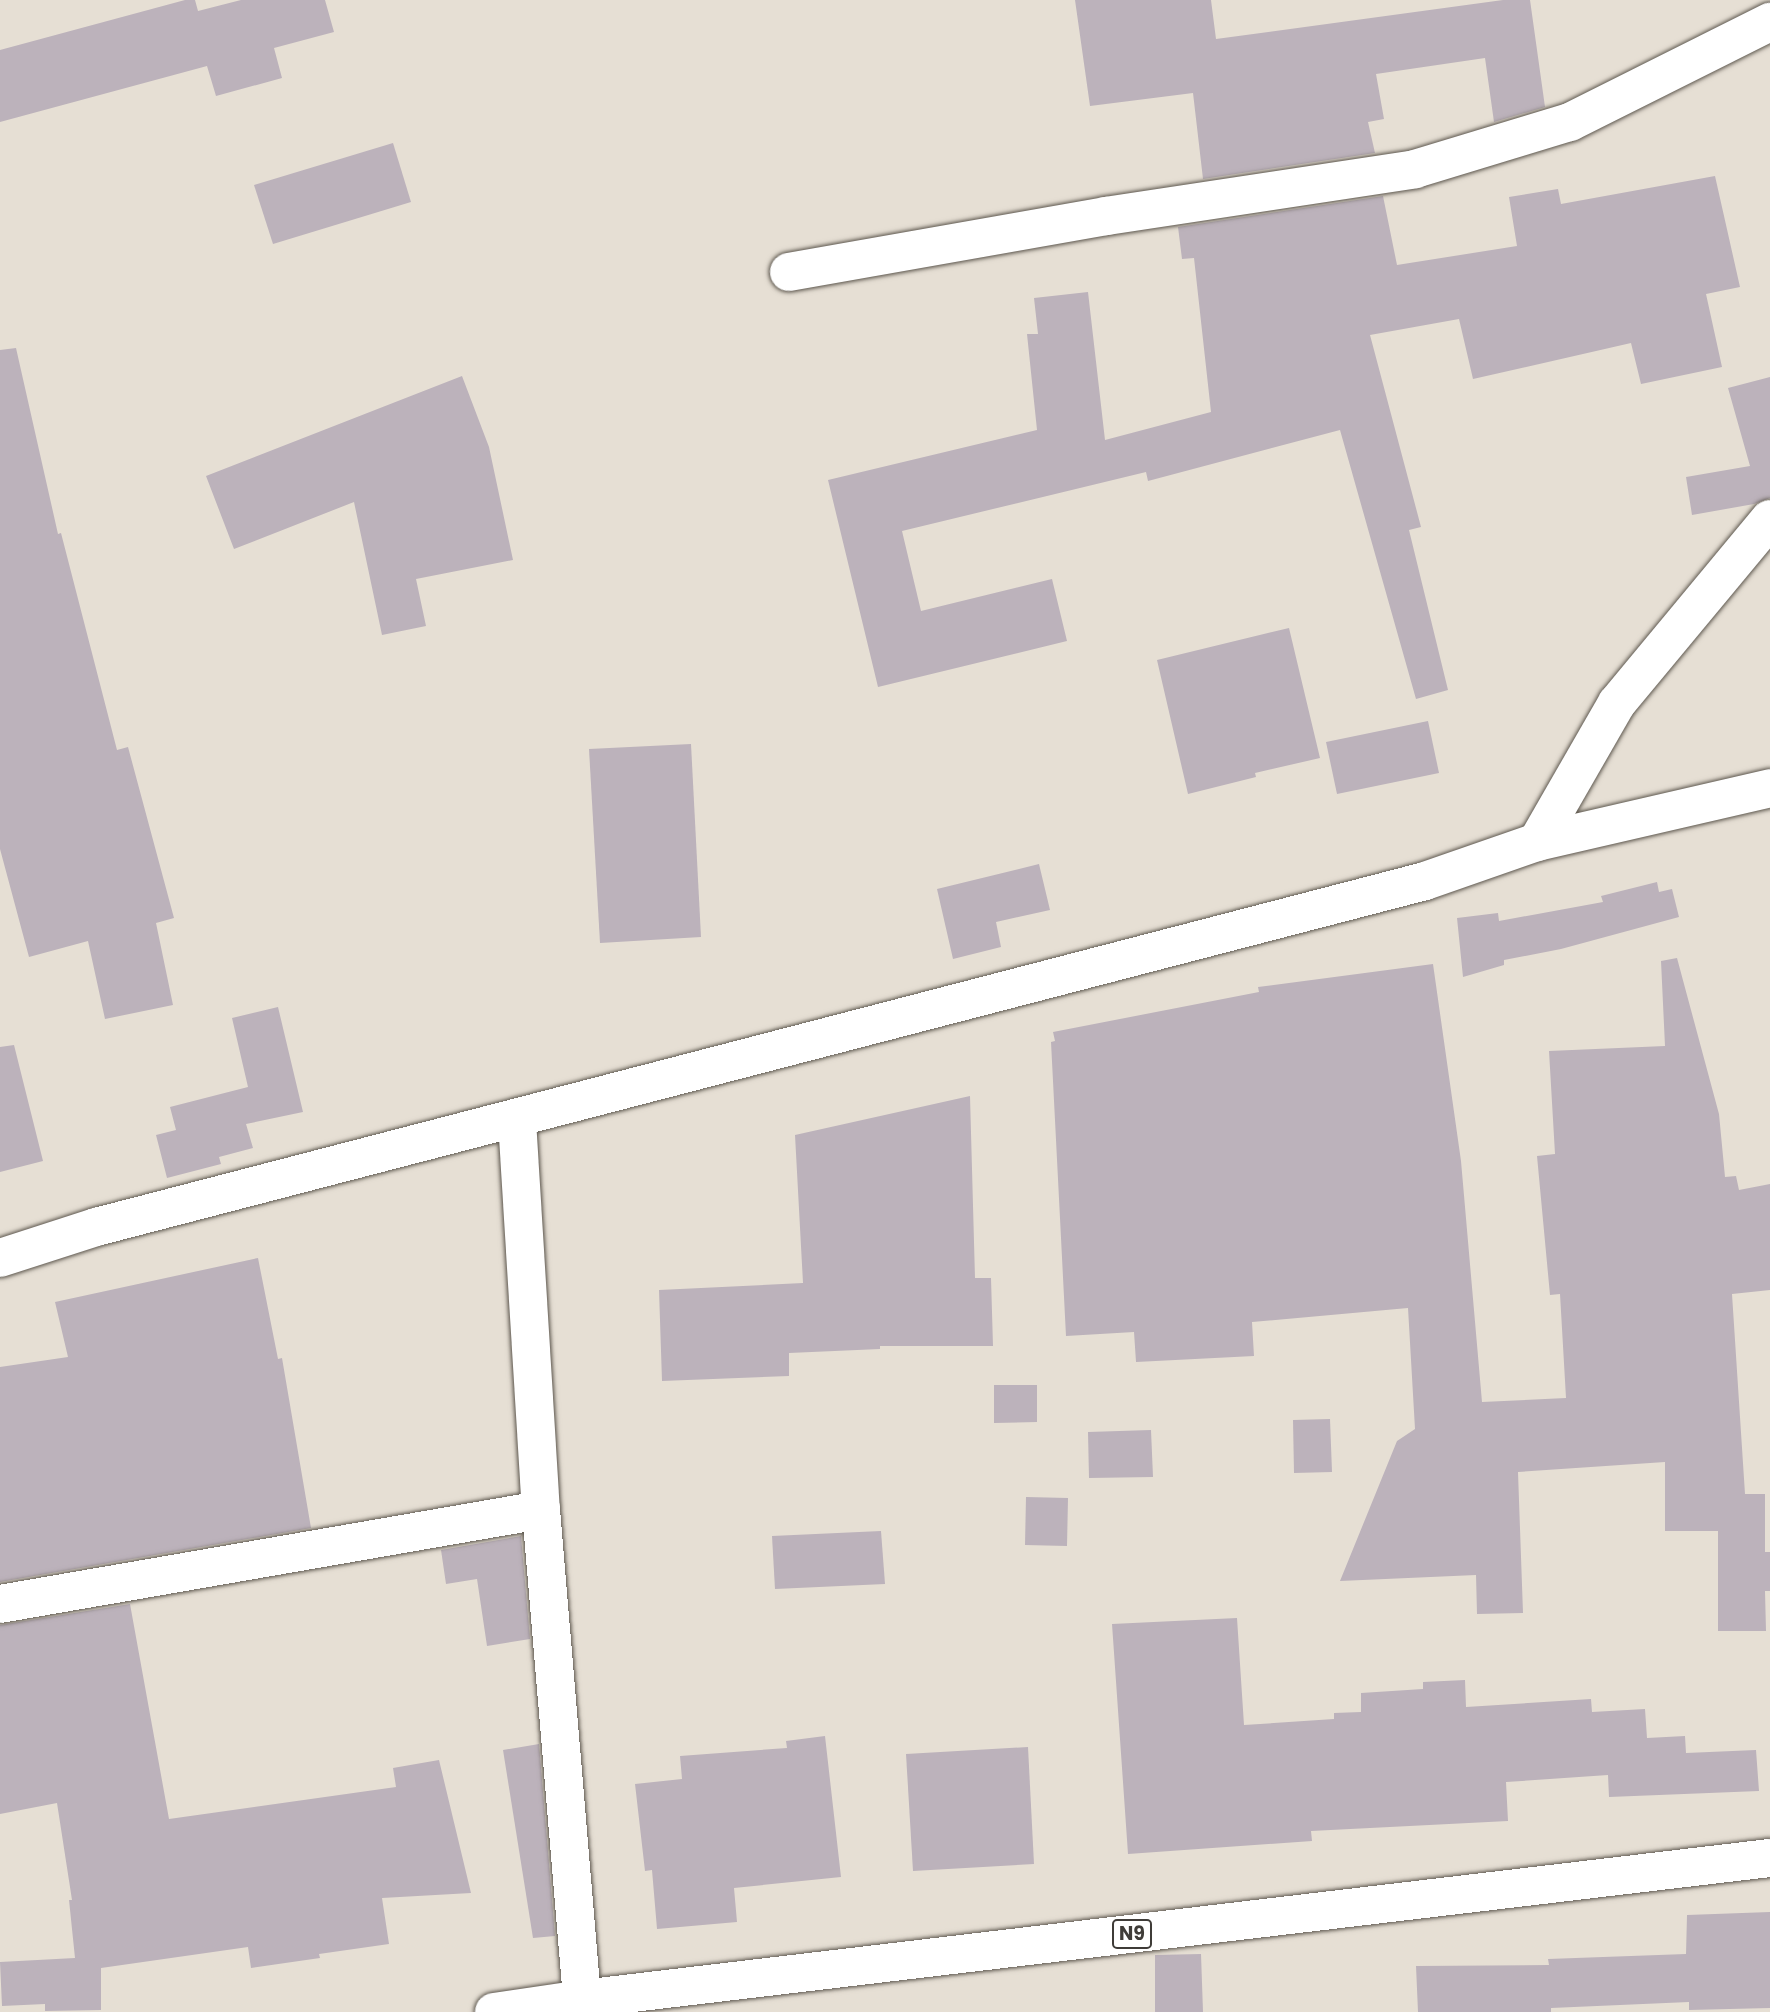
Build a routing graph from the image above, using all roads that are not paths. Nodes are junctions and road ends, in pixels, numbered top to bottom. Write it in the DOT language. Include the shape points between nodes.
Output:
graph roads {
  1 [pos="1770,22"];
  2 [pos="789,272"];
  3 [pos="1770,519"];
  4 [pos="1770,788"];
  5 [pos="1537,842"];
  6 [pos="517,1120"];
  7 [pos="0,1258"];
  8 [pos="541,1510"];
  9 [pos="0,1604"];
  10 [pos="1770,1858"];
  11 [pos="582,1999"];
  12 [pos="494,2012"];
  1 -- 2 [label="main road" via="1570,122 1415,169 1106,216"];
  3 -- 5 [label="main road" via="1616,703"];
  4 -- 5 [label="main road"];
  5 -- 6 [label="main road" via="1424,881"];
  6 -- 7 [label="main road" via="96,1227"];
  6 -- 8 [label="main road"];
  8 -- 9 [label="main road"];
  8 -- 11 [label="main road"];
  10 -- 11 [label="main road, N9"];
  11 -- 12 [label="main road, N9"];
}
